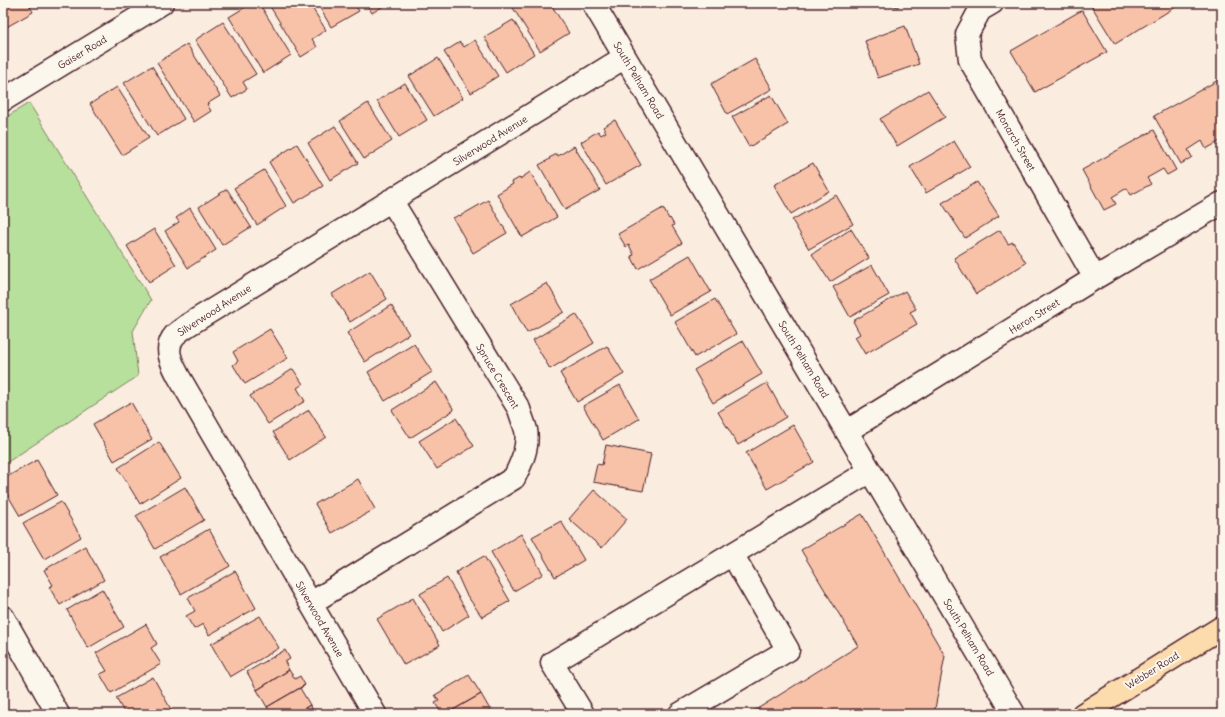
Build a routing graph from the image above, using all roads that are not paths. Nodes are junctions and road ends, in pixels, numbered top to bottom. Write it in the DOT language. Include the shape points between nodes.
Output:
graph roads {
  1 [pos="162,3"];
  2 [pos="593,3"];
  3 [pos="992,3"];
  4 [pos="625,57"];
  5 [pos="3,100"];
  6 [pos="391,200"];
  7 [pos="1222,203"];
  8 [pos="1095,278"];
  9 [pos="847,431"];
  10 [pos="870,471"];
  11 [pos="732,554"];
  12 [pos="311,603"];
  13 [pos="3,617"];
  14 [pos="1222,627"];
  15 [pos="58,714"];
  16 [pos="375,714"];
  17 [pos="583,714"];
  18 [pos="680,714"];
  19 [pos="1014,714"];
  20 [pos="1083,714"];
  1 -- 5 [label="street, Gaiser Road"];
  2 -- 4 [label="street, South Pelham Road"];
  3 -- 8 [label="street, Monarch Street" via="980,10 967,34 970,60"];
  4 -- 6 [label="street, Silverwood Avenue"];
  4 -- 9 [label="street, South Pelham Road"];
  6 -- 12 [label="street, Spruce Crescent" via="518,409 526,431 525,449 514,478"];
  6 -- 12 [label="street, Silverwood Avenue" via="188,325 174,336 168,349 179,377"];
  7 -- 8 [label="street, Heron Street"];
  8 -- 9 [label="street, Heron Street"];
  9 -- 10 [label="street, South Pelham Road"];
  10 -- 11 [label="street"];
  10 -- 19 [label="street, South Pelham Road"];
  11 -- 17 [label="street" via="552,663"];
  11 -- 18 [label="street" via="788,650"];
  12 -- 16 [label="street, Silverwood Avenue"];
  13 -- 15 [label="street"];
  14 -- 20 [label="main road, Webber Road"];
}
